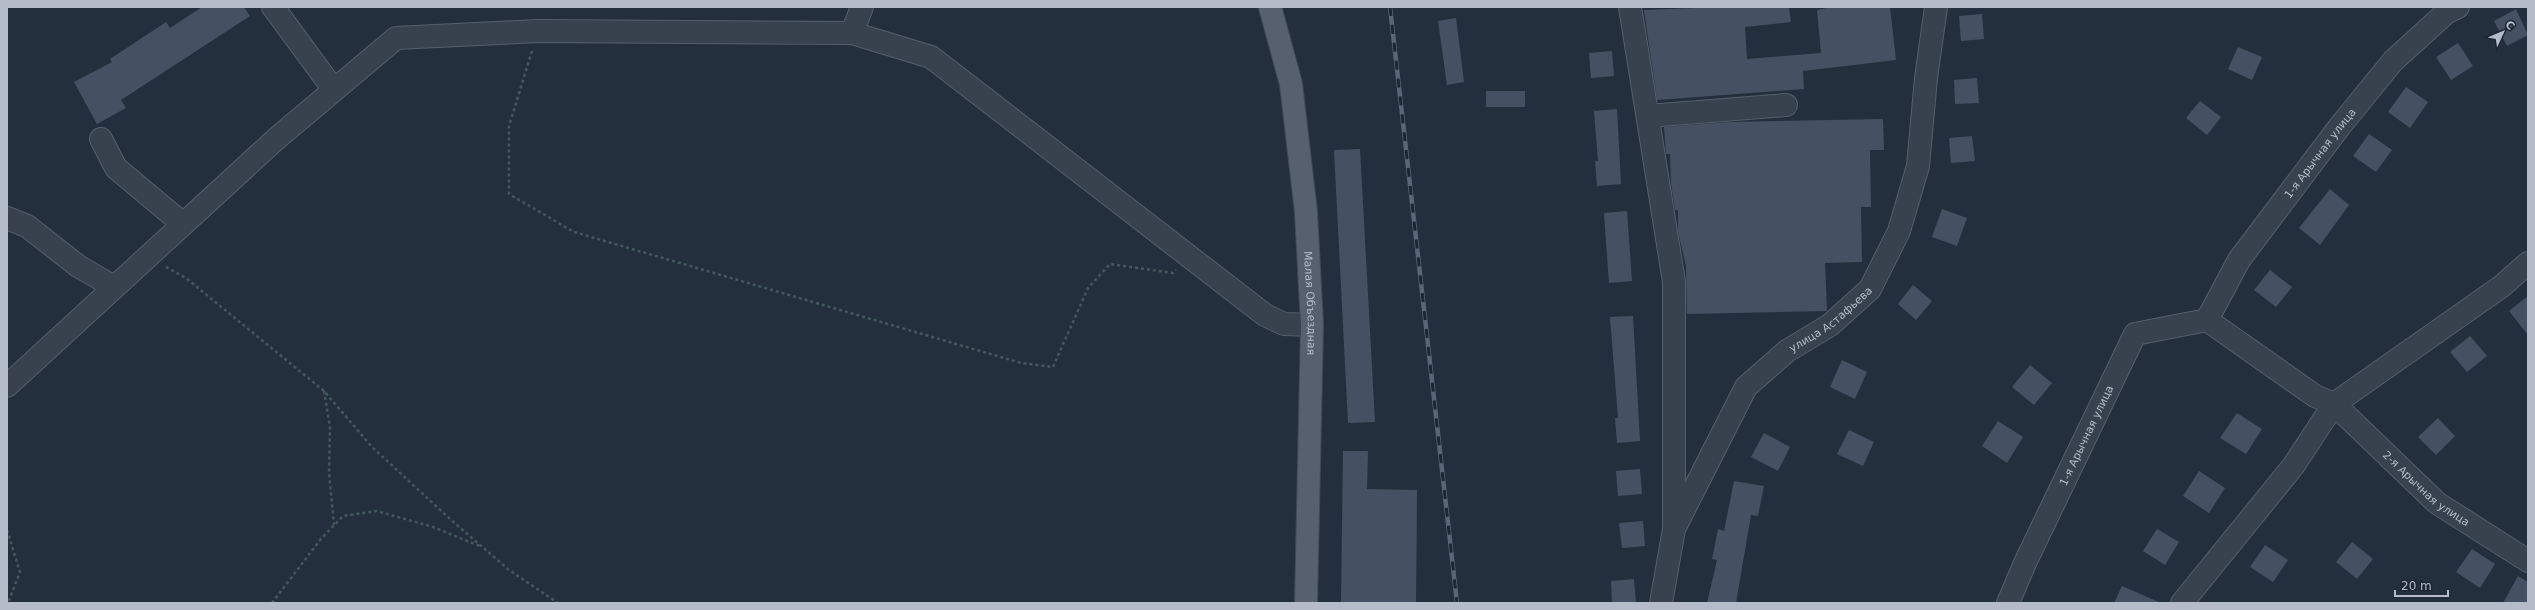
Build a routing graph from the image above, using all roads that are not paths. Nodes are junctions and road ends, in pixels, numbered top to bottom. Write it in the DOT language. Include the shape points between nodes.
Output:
graph roads {
  1 [pos="273,7"];
  2 [pos="862,7"];
  3 [pos="1270,7"];
  4 [pos="1630,7"];
  5 [pos="1936,7"];
  6 [pos="2458,7"];
  7 [pos="852,33"];
  8 [pos="334,90"];
  9 [pos="1786,105"];
  10 [pos="1648,116"];
  11 [pos="101,139"];
  12 [pos="7,218"];
  13 [pos="183,224"];
  14 [pos="2528,263"];
  15 [pos="114,287"];
  16 [pos="2207,320"];
  17 [pos="1312,325"];
  18 [pos="7,386"];
  19 [pos="2334,404"];
  20 [pos="1674,529"];
  21 [pos="2528,561"];
  22 [pos="1306,603"];
  23 [pos="1661,603"];
  24 [pos="2008,603"];
  25 [pos="2182,603"];
  1 -- 8 [label="street"];
  2 -- 7 [label="street"];
  3 -- 17 [label="main road, Малая Объездная" via="1291,84 1306,212"];
  4 -- 10 [label="street"];
  5 -- 20 [label="street, улица Астафьева" via="1918,166 1899,231 1870,289 1830,325 1787,351 1746,387"];
  6 -- 16 [label="street, 1-я Арычная улица" via="2447,12 2393,61 2239,260"];
  7 -- 8 [label="street" via="538,31 396,38"];
  7 -- 17 [label="street" via="931,57 1265,315 1284,324"];
  8 -- 13 [label="street"];
  9 -- 10 [label="street"];
  10 -- 20 [label="street" via="1674,282"];
  11 -- 13 [label="street" via="116,168"];
  12 -- 15 [label="street" via="27,226 78,266"];
  13 -- 15 [label="street"];
  14 -- 19 [label="street" via="2502,286"];
  15 -- 18 [label="street"];
  16 -- 19 [label="street" via="2315,396"];
  16 -- 24 [label="street, 1-я Арычная улица" via="2135,334"];
  17 -- 22 [label="main road, Малая Объездная"];
  19 -- 21 [label="street, 2-я Арычная улица" via="2438,503"];
  19 -- 25 [label="street" via="2294,465"];
  20 -- 23 [label="street, улица Астафьева"];
}
